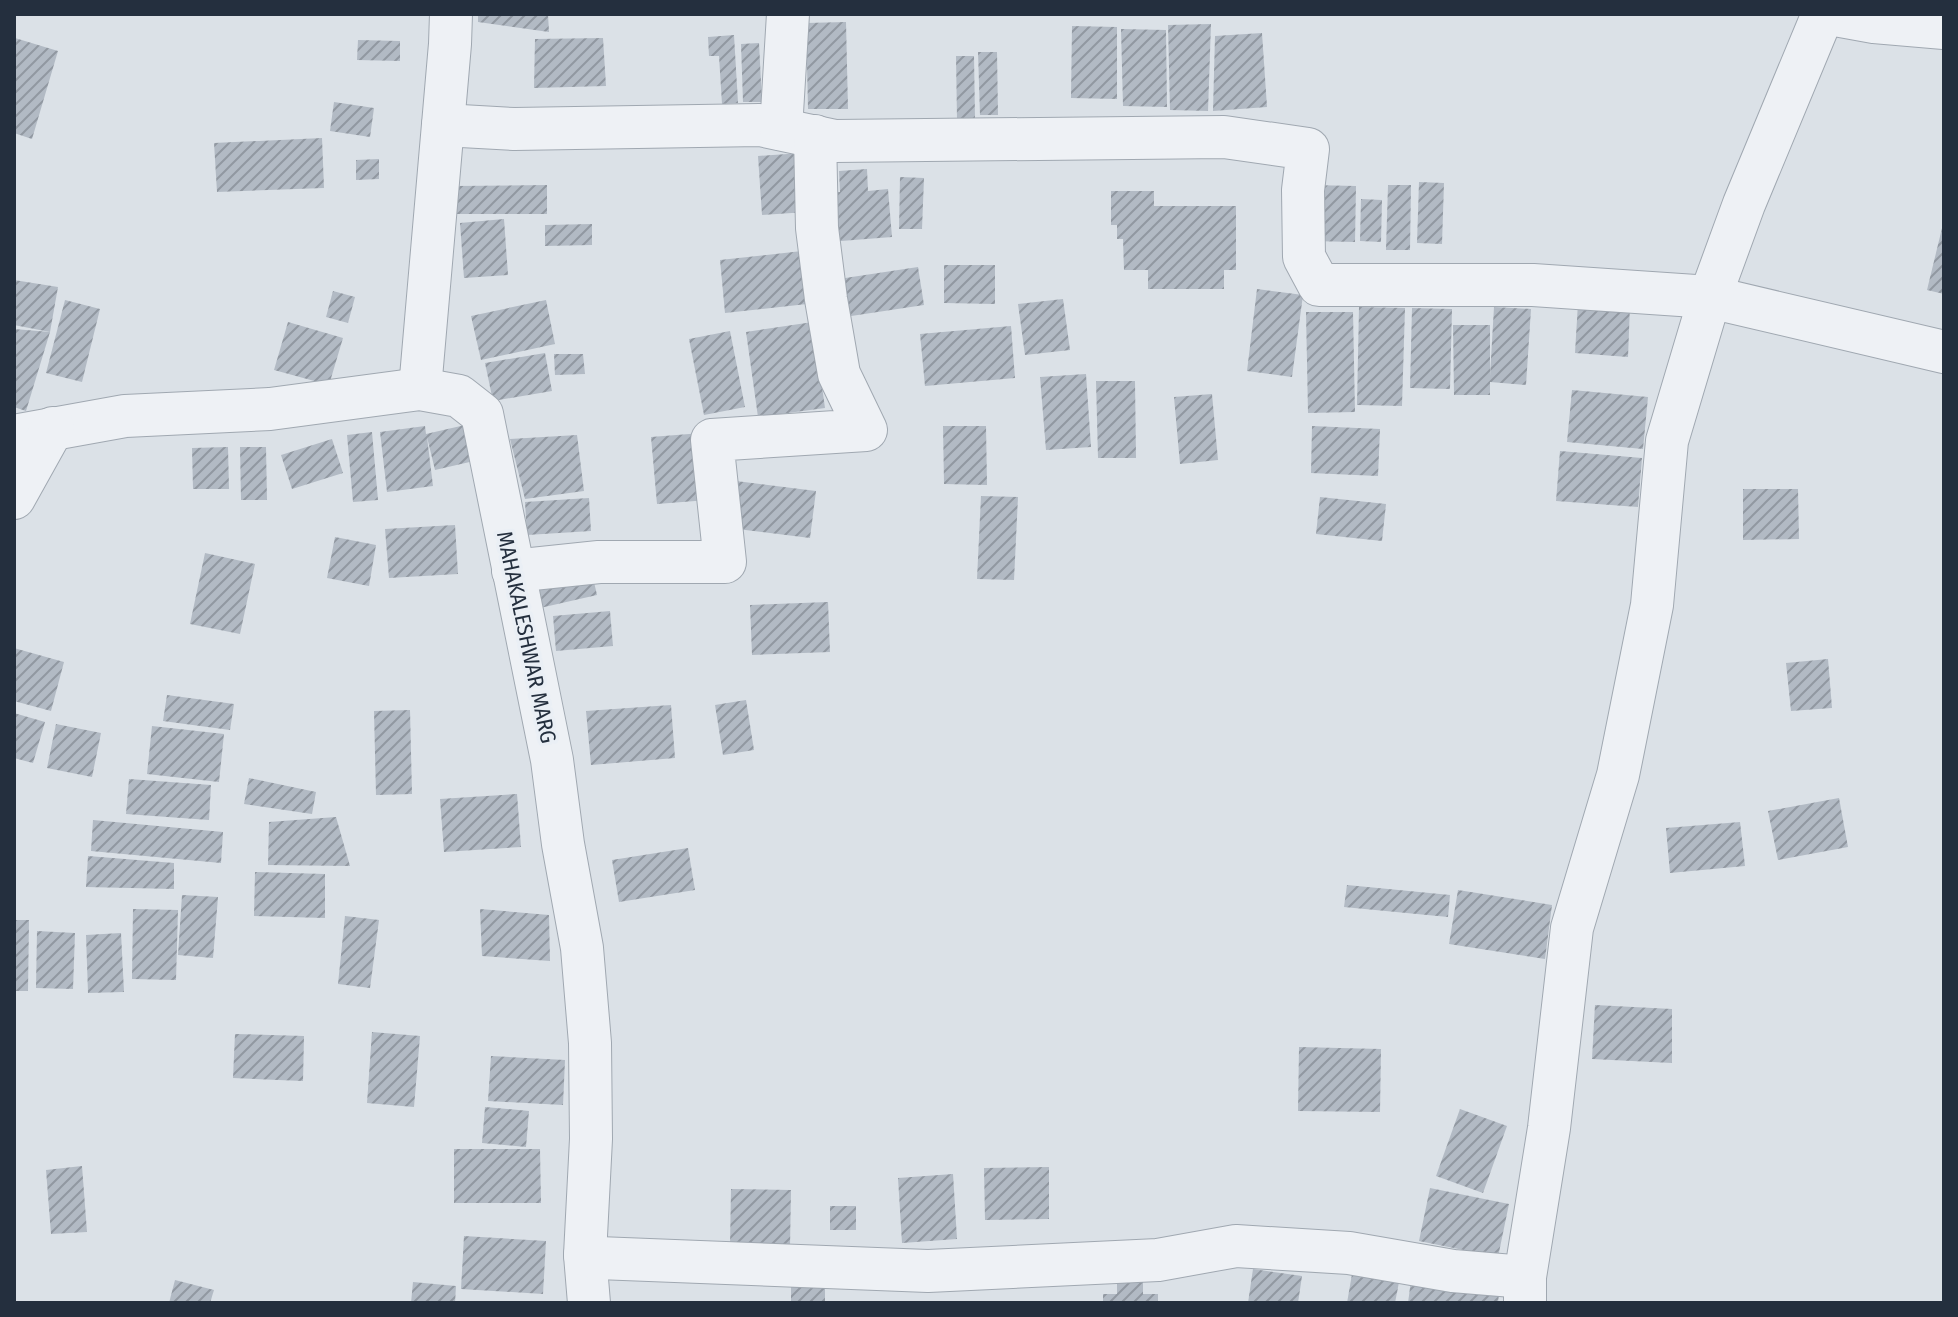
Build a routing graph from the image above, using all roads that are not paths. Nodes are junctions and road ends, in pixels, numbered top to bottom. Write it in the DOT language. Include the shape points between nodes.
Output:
graph roads {
  1 [pos="451,14"];
  2 [pos="788,14"];
  3 [pos="1823,14"];
  4 [pos="1830,14"];
  5 [pos="1944,28"];
  6 [pos="443,125"];
  7 [pos="798,133"];
  8 [pos="1710,297"];
  9 [pos="1944,352"];
  10 [pos="420,389"];
  11 [pos="34,432"];
  12 [pos="14,498"];
  13 [pos="513,571"];
  14 [pos="585,1255"];
  15 [pos="1525,1290"];
  16 [pos="589,1303"];
  1 -- 6 [label="street"];
  2 -- 7 [label="street"];
  3 -- 8 [label="street"];
  4 -- 5 [label="street"];
  6 -- 7 [label="street" via="760,125"];
  6 -- 10 [label="street"];
  7 -- 8 [label="street" via="835,141 1224,137 1308,149 1304,257 1319,285 1533,285"];
  7 -- 13 [label="street" via="839,374 866,430 712,440 725,562 599,562"];
  8 -- 9 [label="street"];
  8 -- 15 [label="street" via="1667,441 1652,605 1618,775 1572,928"];
  10 -- 11 [label="street, MAHAKALESHWAR MARG" via="270,409 125,416"];
  10 -- 13 [label="street, MAHAKALESHWAR MARG" via="459,396 482,414"];
  11 -- 12 [label="street"];
  13 -- 14 [label="street, MAHAKALESHWAR MARG" via="552,760 582,948 591,1139"];
  14 -- 15 [label="street" via="928,1271 1158,1260 1236,1246 1349,1253"];
  14 -- 16 [label="street, MAHAKALESHWAR MARG"];
}
